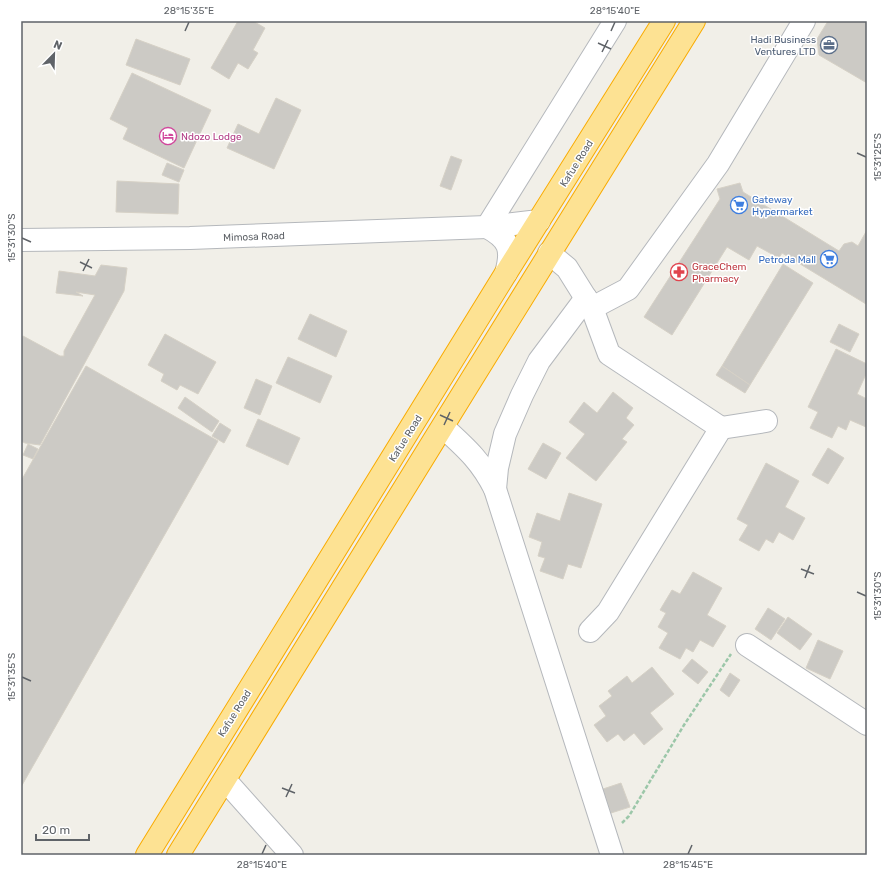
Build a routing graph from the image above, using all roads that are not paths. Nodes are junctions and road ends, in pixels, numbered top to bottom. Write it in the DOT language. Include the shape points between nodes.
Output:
graph roads {
  1 [pos="615,21"];
  2 [pos="664,21"];
  3 [pos="694,21"];
  4 [pos="804,21"];
  5 [pos="539,221"];
  6 [pos="487,227"];
  7 [pos="21,240"];
  8 [pos="549,252"];
  9 [pos="506,273"];
  10 [pos="589,303"];
  11 [pos="766,421"];
  12 [pos="443,427"];
  13 [pos="721,428"];
  14 [pos="495,489"];
  15 [pos="590,630"];
  16 [pos="746,645"];
  17 [pos="867,724"];
  18 [pos="225,780"];
  19 [pos="146,855"];
  20 [pos="178,855"];
  21 [pos="292,855"];
  22 [pos="612,855"];
  1 -- 6 [label="street"];
  2 -- 5 [label="highway, Kafue Road"];
  3 -- 8 [label="highway"];
  4 -- 10 [label="street" via="718,164 628,289"];
  5 -- 6 [label="street, Mimosa Road"];
  5 -- 9 [label="highway, Kafue Road"];
  6 -- 7 [label="street, Mimosa Road" via="198,238"];
  6 -- 9 [label="street" via="499,234 508,245 510,259"];
  8 -- 10 [label="street" via="567,268"];
  8 -- 12 [label="highway"];
  9 -- 19 [label="highway, Kafue Road"];
  10 -- 13 [label="street" via="609,354"];
  10 -- 14 [label="street" via="539,361 505,434"];
  11 -- 13 [label="street"];
  12 -- 14 [label="street" via="471,452"];
  12 -- 18 [label="highway"];
  13 -- 15 [label="street" via="608,612"];
  14 -- 22 [label="street"];
  16 -- 17 [label="street"];
  18 -- 20 [label="highway"];
  18 -- 21 [label="street"];
}
